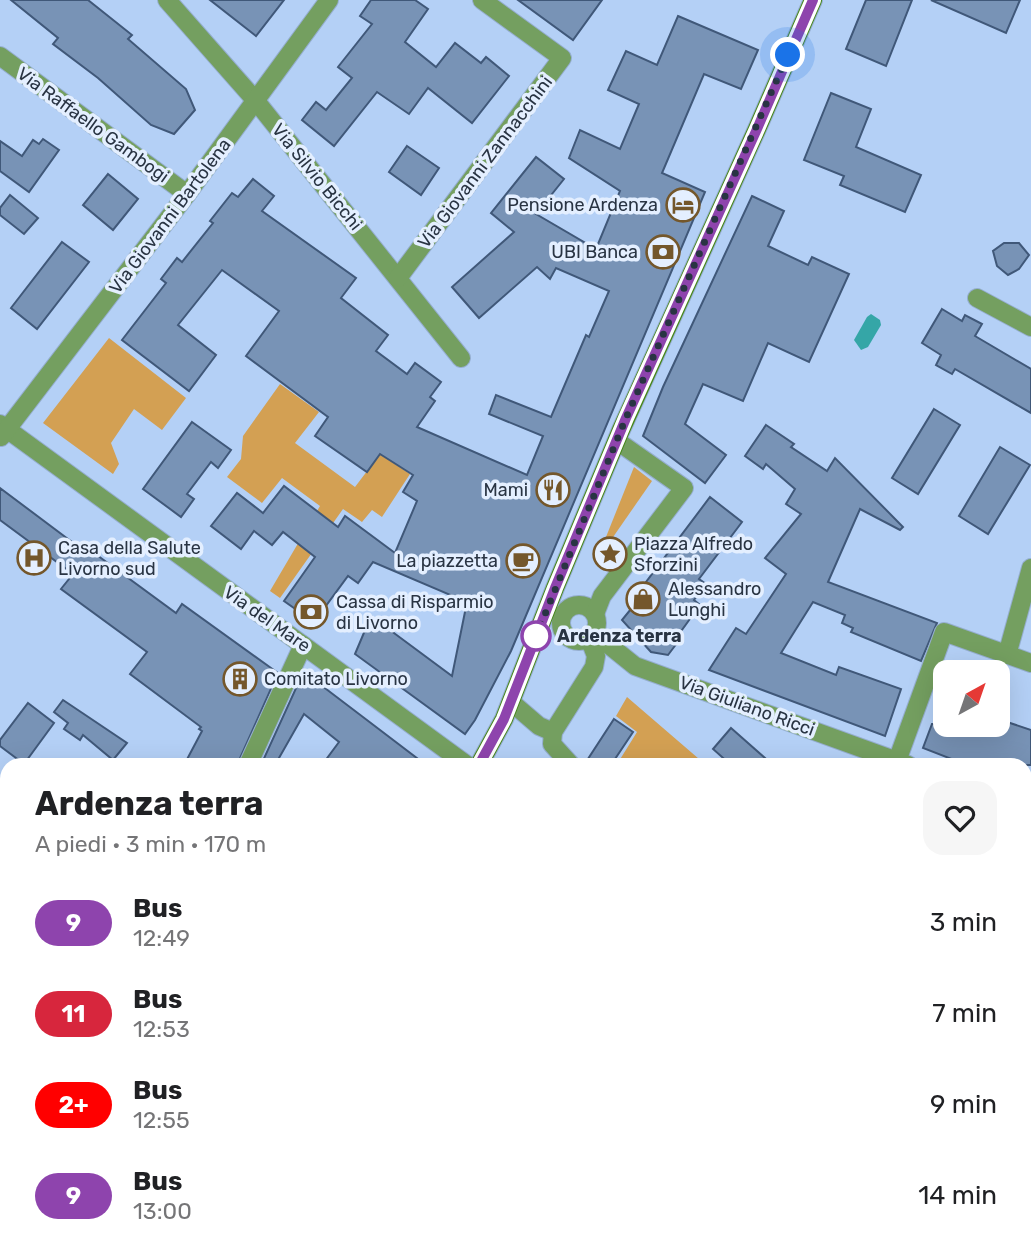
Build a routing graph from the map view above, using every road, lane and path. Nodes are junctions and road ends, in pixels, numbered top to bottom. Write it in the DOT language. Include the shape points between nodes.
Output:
graph roads {
  1 [pos="167,0"];
  2 [pos="329,0"];
  3 [pos="482,0"];
  4 [pos="813,0"];
  5 [pos="0,56"];
  6 [pos="256,101"];
  7 [pos="187,194"];
  8 [pos="398,278"];
  9 [pos="977,298"];
  10 [pos="1031,327"];
  11 [pos="461,358"];
  12 [pos="2,431"];
  13 [pos="619,435"];
  14 [pos="1031,568"];
  15 [pos="555,588"];
  16 [pos="576,604"];
  17 [pos="595,614"];
  18 [pos="540,625"];
  19 [pos="561,626"];
  20 [pos="592,635"];
  21 [pos="303,645"];
  22 [pos="1007,655"];
  23 [pos="1031,663"];
  24 [pos="511,702"];
  25 [pos="546,729"];
  26 [pos="251,758"];
  27 [pos="457,758"];
  28 [pos="483,758"];
  29 [pos="565,758"];
  30 [pos="888,758"];
  31 [pos="904,758"];
  1 -- 6 [label="street, Via Silvio Bicchi"];
  2 -- 6 [label="street, Via Giovanni Bartolena"];
  3 -- 8 [label="street, Via Giovanni Zannacchini" via="562,58"];
  4 -- 13 [label="main road"];
  5 -- 7 [label="street, Via Raffaello Gambogi"];
  6 -- 7 [label="street, Via Giovanni Bartolena"];
  6 -- 8 [label="street, Via Silvio Bicchi"];
  7 -- 12 [label="street, Via Giovanni Bartolena"];
  8 -- 11 [label="street, Via Silvio Bicchi"];
  9 -- 10 [label="street"];
  12 -- 21 [label="street, Via del Mare"];
  13 -- 15 [label="main road"];
  13 -- 17 [label="street" via="684,488 602,597"];
  14 -- 22 [label="street"];
  15 -- 16 [label="street" via="568,593"];
  15 -- 18 [label="main road"];
  16 -- 17 [label="street"];
  16 -- 19 [label="street" via="566,610"];
  17 -- 20 [label="street"];
  18 -- 19 [label="street"];
  18 -- 24 [label="main road"];
  19 -- 20 [label="street" via="572,640"];
  20 -- 25 [label="street" via="594,667"];
  20 -- 30 [label="street, Via Giuliano Ricci" via="635,666"];
  21 -- 26 [label="street"];
  21 -- 27 [label="street, Via del Mare"];
  22 -- 23 [label="street"];
  22 -- 31 [label="street" via="944,632"];
  24 -- 25 [label="street"];
  24 -- 28 [label="main road"];
  25 -- 29 [label="street"];
}
